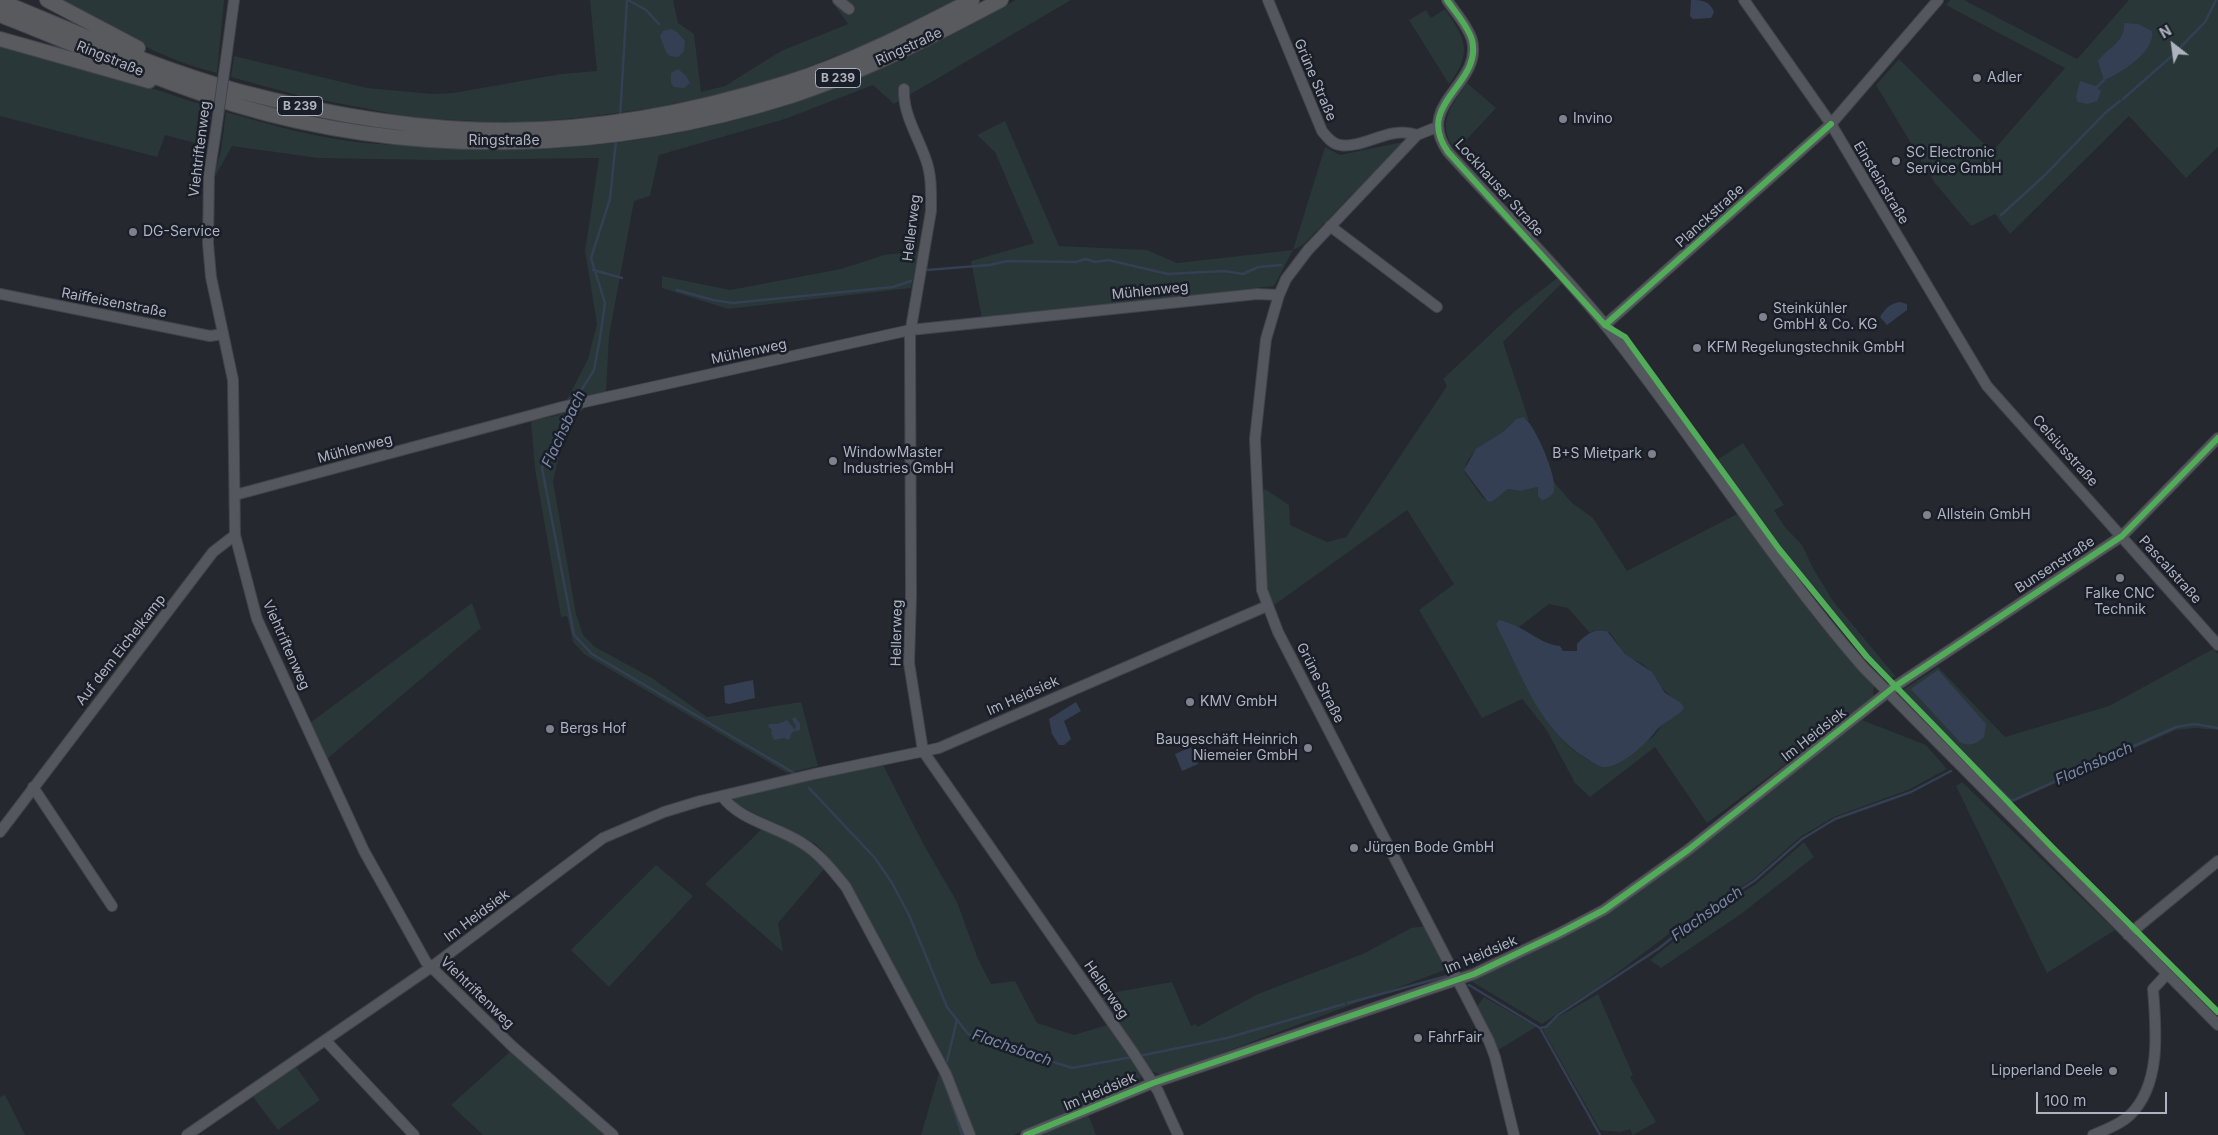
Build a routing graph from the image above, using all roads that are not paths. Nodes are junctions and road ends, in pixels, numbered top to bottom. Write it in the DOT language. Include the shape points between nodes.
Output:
graph roads {
  1 [pos="0,0"];
  2 [pos="47,0"];
  3 [pos="234,0"];
  4 [pos="838,0"];
  5 [pos="972,0"];
  6 [pos="1001,0"];
  7 [pos="1268,0"];
  8 [pos="1448,0"];
  9 [pos="1744,0"];
  10 [pos="1938,0"];
  11 [pos="849,9"];
  12 [pos="0,15"];
  13 [pos="0,39"];
  14 [pos="183,74"];
  15 [pos="169,82"];
  16 [pos="904,89"];
  17 [pos="1831,124"];
  18 [pos="1438,127"];
  19 [pos="1417,135"];
  20 [pos="1330,226"];
  21 [pos="0,294"];
  22 [pos="1279,295"];
  23 [pos="1437,307"];
  24 [pos="1605,325"];
  25 [pos="910,330"];
  26 [pos="223,334"];
  27 [pos="1986,386"];
  28 [pos="2218,438"];
  29 [pos="235,495"];
  30 [pos="235,535"];
  31 [pos="2122,536"];
  32 [pos="1267,606"];
  33 [pos="2218,645"];
  34 [pos="1888,693"];
  35 [pos="923,751"];
  36 [pos="34,787"];
  37 [pos="722,796"];
  38 [pos="0,832"];
  39 [pos="2218,861"];
  40 [pos="112,906"];
  41 [pos="2128,935"];
  42 [pos="430,968"];
  43 [pos="2167,974"];
  44 [pos="1457,980"];
  45 [pos="2218,1025"];
  46 [pos="326,1041"];
  47 [pos="1153,1083"];
  48 [pos="187,1135"];
  49 [pos="414,1135"];
  50 [pos="613,1135"];
  51 [pos="970,1135"];
  52 [pos="1026,1135"];
  53 [pos="1178,1135"];
  54 [pos="1514,1135"];
  55 [pos="2093,1135"];
  1 -- 14 [label="highway, Ringstraße / B 239"];
  2 -- 14 [label="highway" via="147,53 174,62"];
  3 -- 26 [label="street, Viehtriftenweg, bridge" via="208,175 211,277"];
  4 -- 11 [label="street"];
  5 -- 14 [label="highway, Ringstraße / B 239" via="881,45 788,83 665,114 593,124 506,130 419,125 330,113"];
  6 -- 15 [label="highway, Ringstraße / B 239" via="929,38 793,95 664,129 592,139 508,143 339,129 238,105"];
  7 -- 19 [label="street, Grüne Straße" via="1322,131 1331,141 1348,145 1399,131"];
  8 -- 18 [label="street" via="1469,32 1473,48 1468,69 1439,115"];
  9 -- 17 [label="street, Einsteinstraße"];
  10 -- 17 [label="street, Planckstraße"];
  12 -- 15 [label="highway, Ringstraße / B 239"];
  13 -- 15 [label="highway" via="140,80"];
  16 -- 25 [label="street, Hellerweg" via="905,112 927,162 931,196"];
  17 -- 24 [label="street, Planckstraße"];
  17 -- 27 [label="street, Einsteinstraße"];
  18 -- 19 [label="street, Grüne Straße"];
  18 -- 24 [label="street, Lockhauser Straße" via="1440,140 1448,152"];
  19 -- 20 [label="street, Grüne Straße"];
  20 -- 22 [label="street, Grüne Straße" via="1295,266"];
  20 -- 23 [label="street"];
  21 -- 26 [label="street, Raiffeisenstraße" via="210,336"];
  22 -- 25 [label="street, Mühlenweg" via="1257,294"];
  22 -- 32 [label="street, Grüne Straße" via="1265,349 1255,439 1259,563"];
  24 -- 34 [label="street, Lockhauser Straße" via="1813,608"];
  25 -- 29 [label="street, Mühlenweg" via="562,407"];
  25 -- 35 [label="street, Hellerweg" via="912,596 909,663"];
  26 -- 29 [label="street, Viehtriftenweg" via="233,380"];
  27 -- 31 [label="street, Celsiusstraße"];
  28 -- 31 [label="street, Bunsenstraße"];
  29 -- 30 [label="street, Viehtriftenweg"];
  30 -- 36 [label="street, Auf dem Eichelkamp" via="213,552"];
  30 -- 42 [label="street, Viehtriftenweg" via="257,619 364,851"];
  31 -- 33 [label="street, Pascalstraße"];
  31 -- 34 [label="street, Bunsenstraße"];
  32 -- 35 [label="street, Im Heidsiek" via="939,748"];
  32 -- 44 [label="street, Grüne Straße"];
  34 -- 41 [label="street, Lockhauser Straße"];
  34 -- 44 [label="street, Im Heidsiek" via="1688,850 1604,910"];
  35 -- 37 [label="street, Im Heidsiek"];
  35 -- 47 [label="street, Hellerweg"];
  36 -- 38 [label="street, Auf dem Eichelkamp"];
  36 -- 40 [label="street"];
  37 -- 42 [label="street, Im Heidsiek" via="664,812 604,838"];
  37 -- 51 [label="street" via="741,814 803,843 846,887 946,1074"];
  39 -- 41 [label="street"];
  41 -- 43 [label="street, Lockhauser Straße"];
  42 -- 46 [label="street, Im Heidsiek"];
  42 -- 50 [label="street, Viehtriftenweg"];
  43 -- 45 [label="street, Lockhauser Straße"];
  43 -- 55 [label="street" via="2153,989 2156,1037 2146,1090 2129,1117"];
  44 -- 47 [label="street, Im Heidsiek"];
  44 -- 54 [label="street, Grüne Straße" via="1495,1057"];
  46 -- 48 [label="street, Im Heidsiek"];
  46 -- 49 [label="street"];
  47 -- 52 [label="street, Im Heidsiek"];
  47 -- 53 [label="street, Hellerweg"];
}
